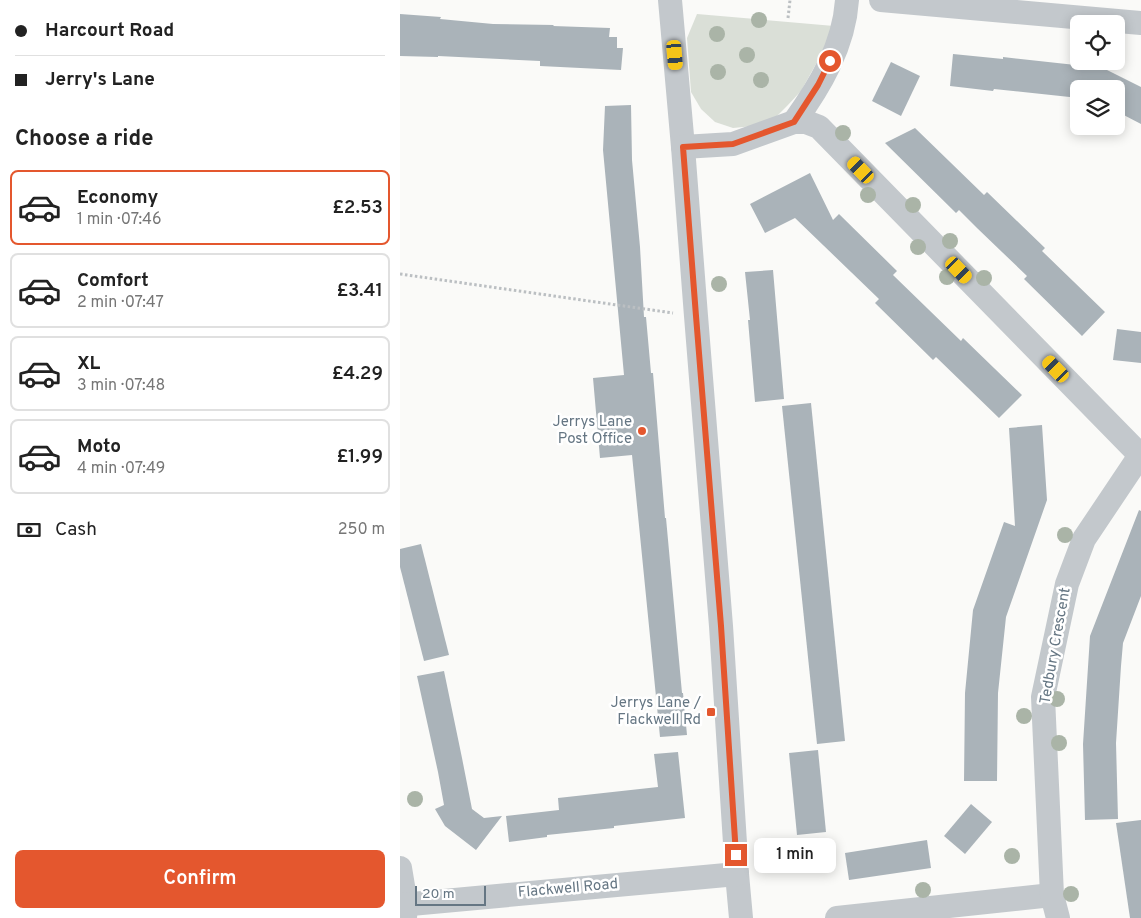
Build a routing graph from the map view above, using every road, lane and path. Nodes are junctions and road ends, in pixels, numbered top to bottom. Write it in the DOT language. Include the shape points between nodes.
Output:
graph roads {
  1 [pos="670,0"];
  2 [pos="790,0"];
  3 [pos="847,0"];
  4 [pos="881,0"];
  5 [pos="788,18"];
  6 [pos="1141,23"];
  7 [pos="794,122"];
  8 [pos="683,147"];
  9 [pos="400,274"];
  10 [pos="696,316"];
  11 [pos="1141,454"];
  12 [pos="400,868"];
  13 [pos="737,874"];
  14 [pos="1052,895"];
  15 [pos="404,909"];
  16 [pos="741,918"];
  17 [pos="837,918"];
  18 [pos="1058,918"];
  1 -- 8 [label="street"];
  2 -- 5 [label="path"];
  3 -- 7 [label="street" via="836,50"];
  4 -- 6 [label="street"];
  7 -- 8 [label="street" via="733,144"];
  7 -- 11 [label="street" via="819,127"];
  8 -- 10 [label="street"];
  9 -- 10 [label="path"];
  10 -- 13 [label="street"];
  11 -- 14 [label="street, Tedbury Crescent" via="1084,539 1066,584 1043,697"];
  12 -- 15 [label="street"];
  13 -- 15 [label="street, Flackwell Road"];
  13 -- 16 [label="street"];
  14 -- 17 [label="street"];
  14 -- 18 [label="street, Tedbury Crescent"];
}
